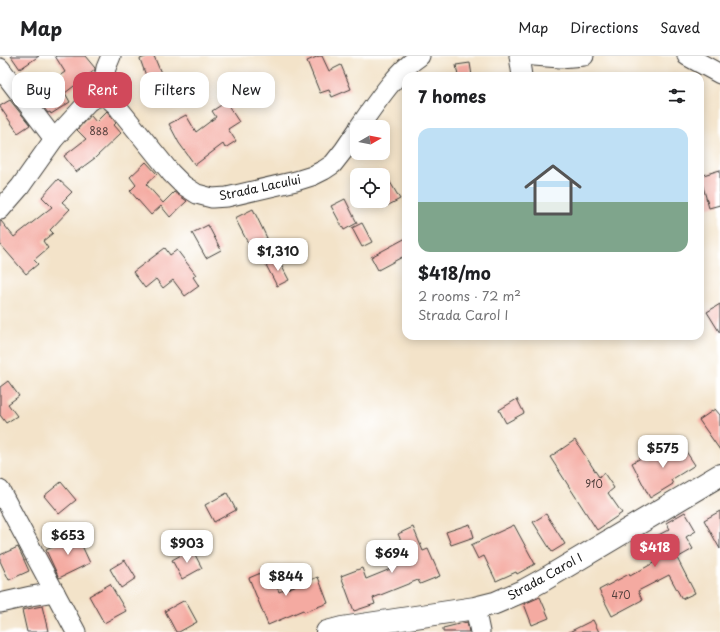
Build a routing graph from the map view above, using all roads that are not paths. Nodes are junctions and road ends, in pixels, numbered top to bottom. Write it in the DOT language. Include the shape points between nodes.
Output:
graph roads {
  1 [pos="110,56"];
  2 [pos="420,56"];
  3 [pos="519,56"];
  4 [pos="534,56"];
  5 [pos="584,56"];
  6 [pos="687,56"];
  7 [pos="0,68"];
  8 [pos="105,72"];
  9 [pos="402,72"];
  10 [pos="402,72"];
  11 [pos="521,72"];
  12 [pos="720,74"];
  13 [pos="83,108"];
  14 [pos="118,108"];
  15 [pos="365,120"];
  16 [pos="54,139"];
  17 [pos="350,141"];
  18 [pos="0,210"];
  19 [pos="720,475"];
  20 [pos="0,490"];
  21 [pos="55,592"];
  22 [pos="0,603"];
  23 [pos="475,608"];
  24 [pos="76,632"];
  25 [pos="327,632"];
  26 [pos="480,632"];
  1 -- 8 [label="street"];
  2 -- 9 [label="street"];
  3 -- 11 [label="street"];
  4 -- 5 [label="street"];
  6 -- 12 [label="street"];
  7 -- 16 [label="street"];
  10 -- 15 [label="street"];
  13 -- 16 [label="street"];
  14 -- 17 [label="street, Strada Lacului" via="183,185 197,194 212,198 312,176 333,164"];
  16 -- 18 [label="street"];
  19 -- 23 [label="main road, Strada Carol I" via="538,582 510,597"];
  20 -- 21 [label="street"];
  21 -- 22 [label="street"];
  21 -- 24 [label="street"];
  23 -- 25 [label="main road, Strada Carol I"];
  23 -- 26 [label="street"];
}
